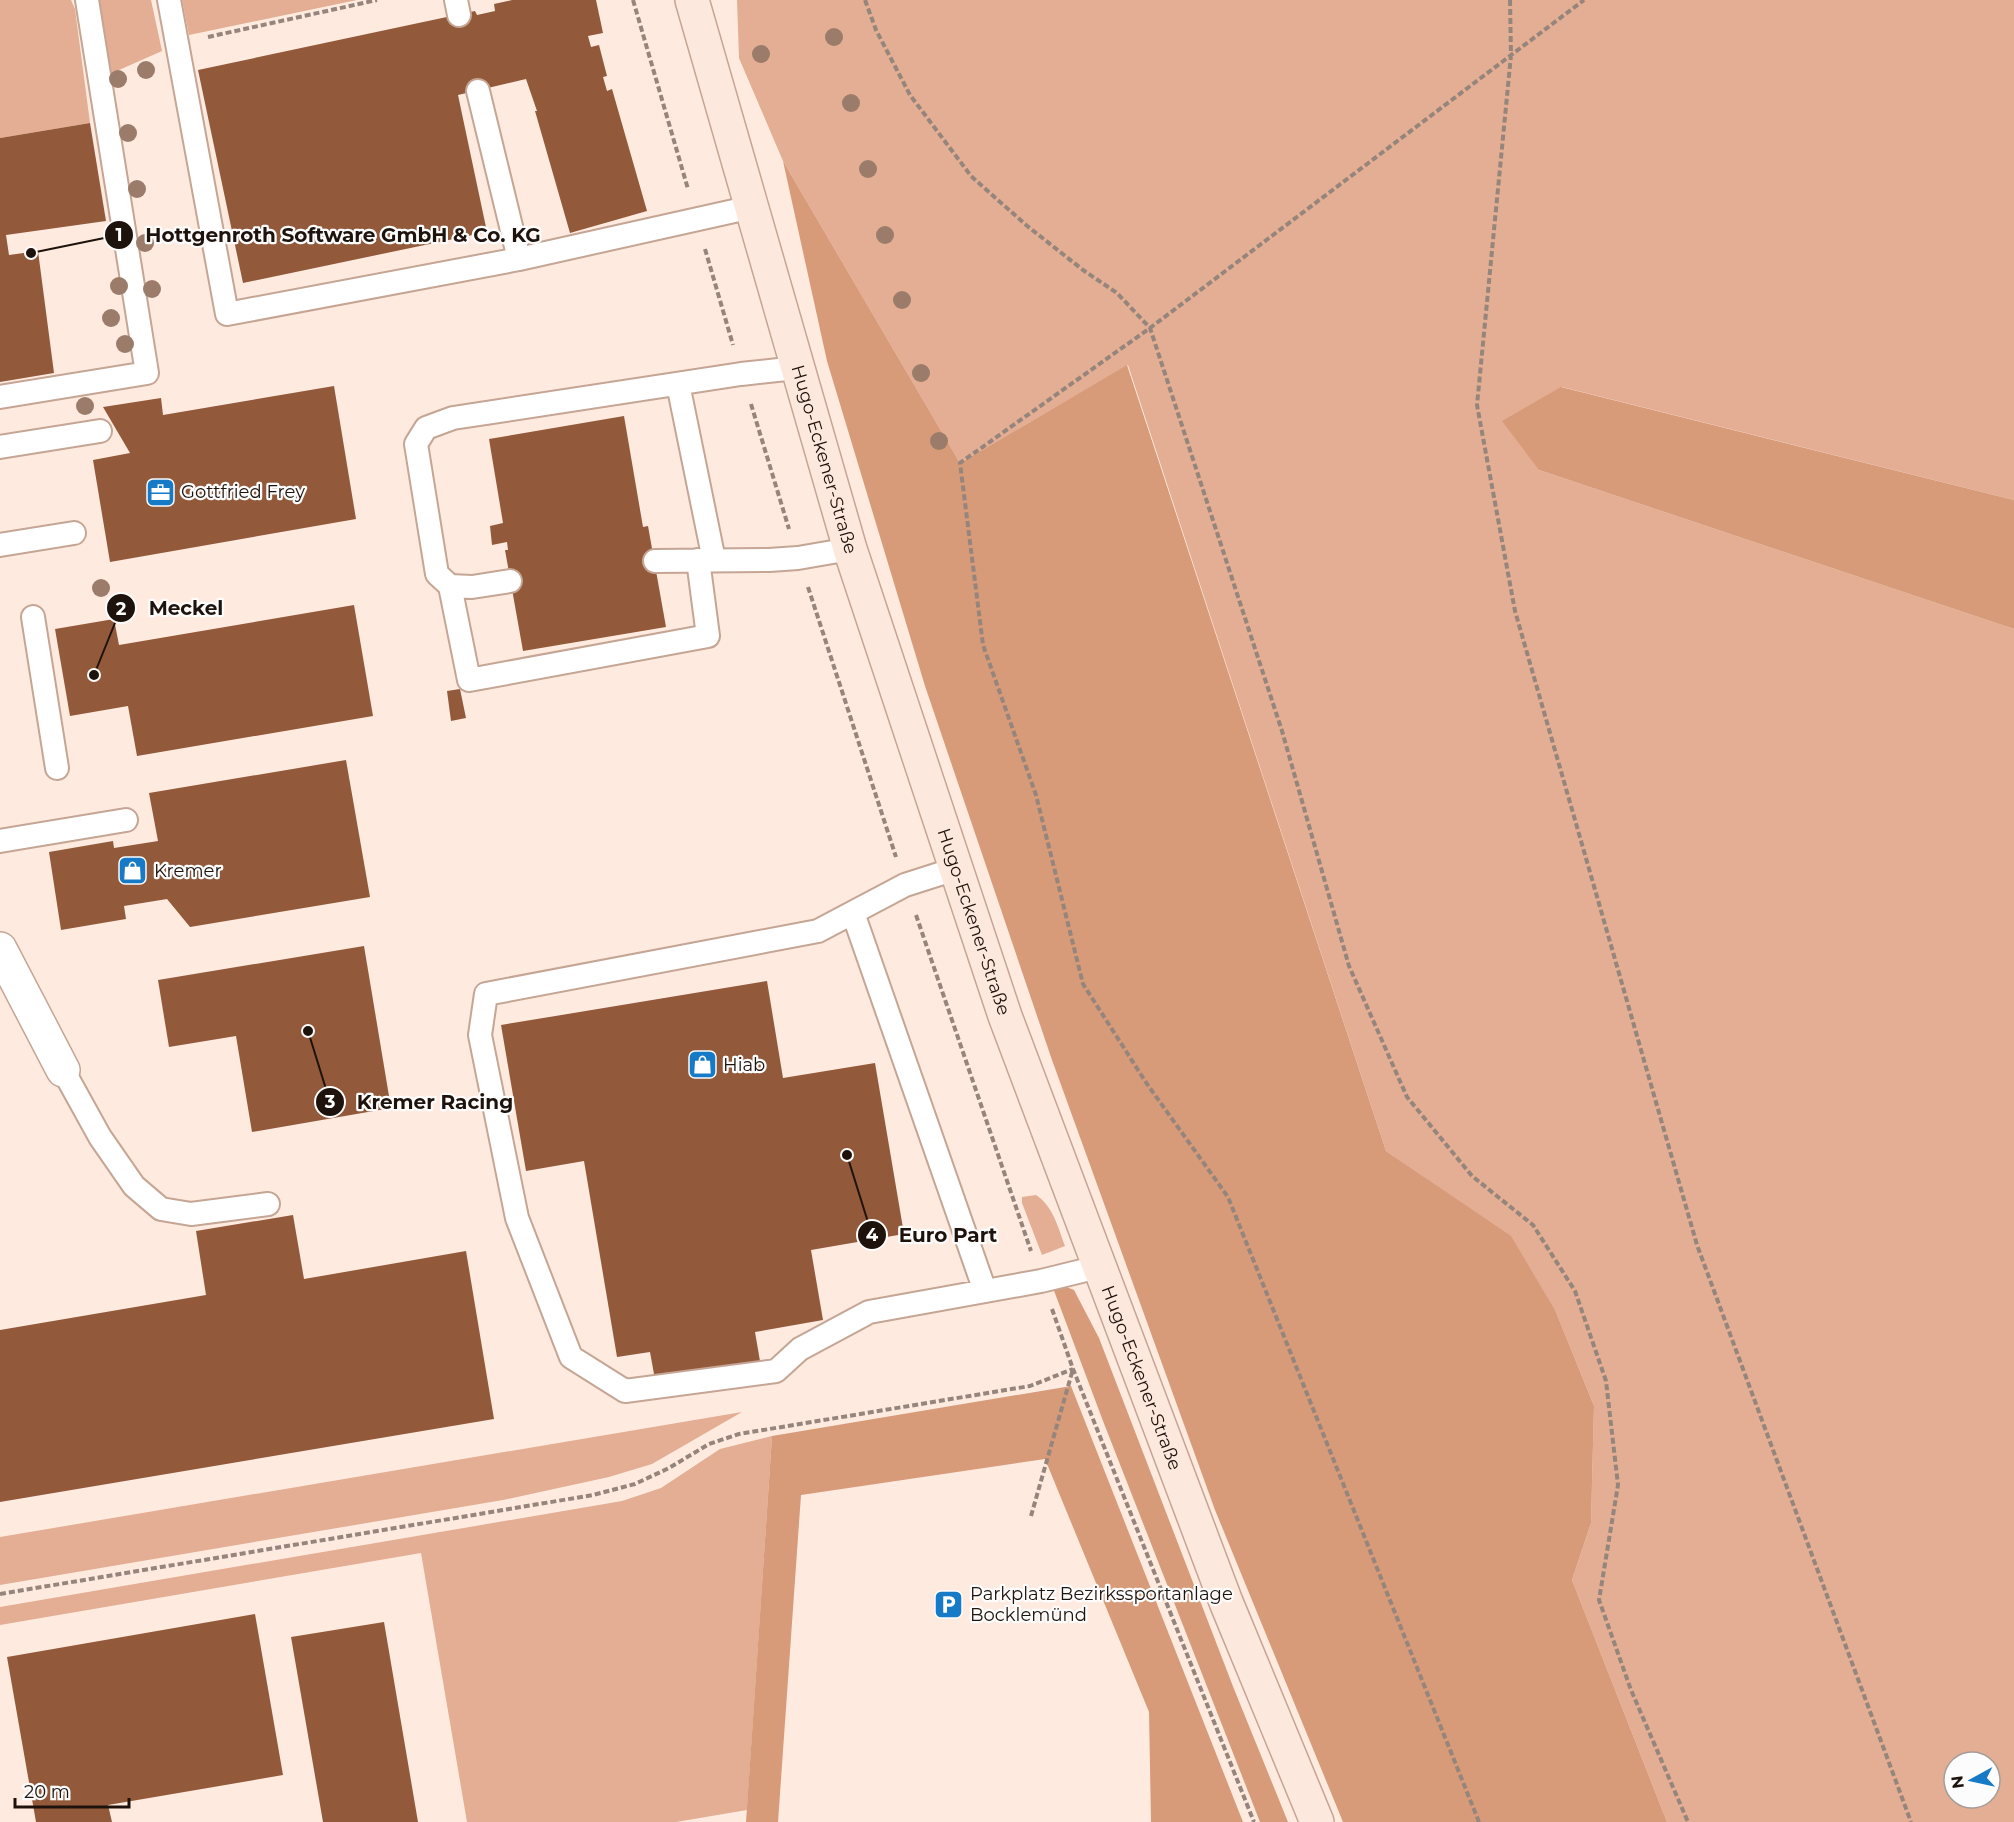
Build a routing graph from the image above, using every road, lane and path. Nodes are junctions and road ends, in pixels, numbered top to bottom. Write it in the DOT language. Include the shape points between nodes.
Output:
graph roads {
  1 [pos="87,0"];
  2 [pos="169,0"];
  3 [pos="377,0"];
  4 [pos="692,0"];
  5 [pos="866,0"];
  6 [pos="1510,0"];
  7 [pos="1584,0"];
  8 [pos="632,2"];
  9 [pos="177,43"];
  10 [pos="1511,55"];
  11 [pos="478,91"];
  12 [pos="752,207"];
  13 [pos="696,219"];
  14 [pos="519,259"];
  15 [pos="1150,328"];
  16 [pos="796,368"];
  17 [pos="741,374"];
  18 [pos="678,384"];
  19 [pos="0,397"];
  20 [pos="100,431"];
  21 [pos="0,447"];
  22 [pos="74,533"];
  23 [pos="0,545"];
  24 [pos="850,549"];
  25 [pos="798,558"];
  26 [pos="706,560"];
  27 [pos="655,561"];
  28 [pos="510,581"];
  29 [pos="450,586"];
  30 [pos="33,617"];
  31 [pos="57,768"];
  32 [pos="126,820"];
  33 [pos="0,841"];
  34 [pos="955,869"];
  35 [pos="906,885"];
  36 [pos="853,913"];
  37 [pos="0,949"];
  38 [pos="63,1070"];
  39 [pos="268,1204"];
  40 [pos="1098,1267"];
  41 [pos="1041,1281"];
  42 [pos="986,1291"];
  43 [pos="1073,1369"];
  44 [pos="1031,1516"];
  45 [pos="0,1594"];
  46 [pos="1254,1822"];
  47 [pos="1317,1822"];
  48 [pos="1479,1822"];
  49 [pos="1688,1822"];
  50 [pos="1911,1822"];
  1 -- 19 [label="lane" via="147,373"];
  2 -- 9 [label="lane"];
  3 -- 9 [label="path"];
  4 -- 12 [label="main road, Hugo-Eckener-Straße"];
  5 -- 15 [label="path" via="876,30 910,95 971,176 1066,257 1117,293"];
  6 -- 10 [label="path"];
  7 -- 10 [label="path"];
  8 -- 13 [label="path"];
  9 -- 14 [label="lane" via="227,314"];
  10 -- 15 [label="path"];
  10 -- 50 [label="path" via="1477,405 1515,611 1697,1245"];
  11 -- 14 [label="lane"];
  12 -- 13 [label="lane"];
  12 -- 16 [label="main road, Hugo-Eckener-Straße"];
  13 -- 14 [label="lane"];
  13 -- 17 [label="path"];
  15 -- 48 [label="path" via="960,463 983,645 1036,795 1083,984 1147,1084 1228,1197"];
  15 -- 49 [label="path" via="1282,731 1349,966 1407,1097 1472,1176 1533,1225 1575,1291 1606,1381 1618,1485 1599,1600 1631,1690"];
  16 -- 17 [label="lane"];
  16 -- 24 [label="main road, Hugo-Eckener-Straße"];
  17 -- 18 [label="lane"];
  17 -- 25 [label="path"];
  18 -- 26 [label="lane"];
  18 -- 29 [label="lane" via="453,418 426,428 416,444 437,574"];
  20 -- 21 [label="lane"];
  22 -- 23 [label="lane"];
  24 -- 25 [label="lane"];
  24 -- 34 [label="main road, Hugo-Eckener-Straße"];
  25 -- 26 [label="lane"];
  25 -- 35 [label="path"];
  26 -- 27 [label="lane"];
  26 -- 29 [label="lane" via="708,636 469,680"];
  28 -- 29 [label="lane"];
  30 -- 31 [label="lane"];
  32 -- 33 [label="lane"];
  34 -- 35 [label="lane"];
  34 -- 40 [label="main road, Hugo-Eckener-Straße"];
  35 -- 36 [label="lane"];
  35 -- 41 [label="path"];
  36 -- 42 [label="lane"];
  36 -- 42 [label="lane" via="818,932 486,994 480,1035 518,1218 572,1357 625,1391 776,1371 800,1349 869,1312"];
  37 -- 38 [label="street"];
  38 -- 39 [label="lane" via="100,1137 134,1186 161,1209 191,1214"];
  40 -- 41 [label="lane"];
  40 -- 47 [label="main road, Hugo-Eckener-Straße" via="1226,1602"];
  41 -- 42 [label="lane"];
  41 -- 43 [label="path"];
  43 -- 44 [label="path"];
  43 -- 45 [label="path" via="1030,1386 738,1434 709,1444 634,1484 593,1496"];
  43 -- 46 [label="path"];
}
